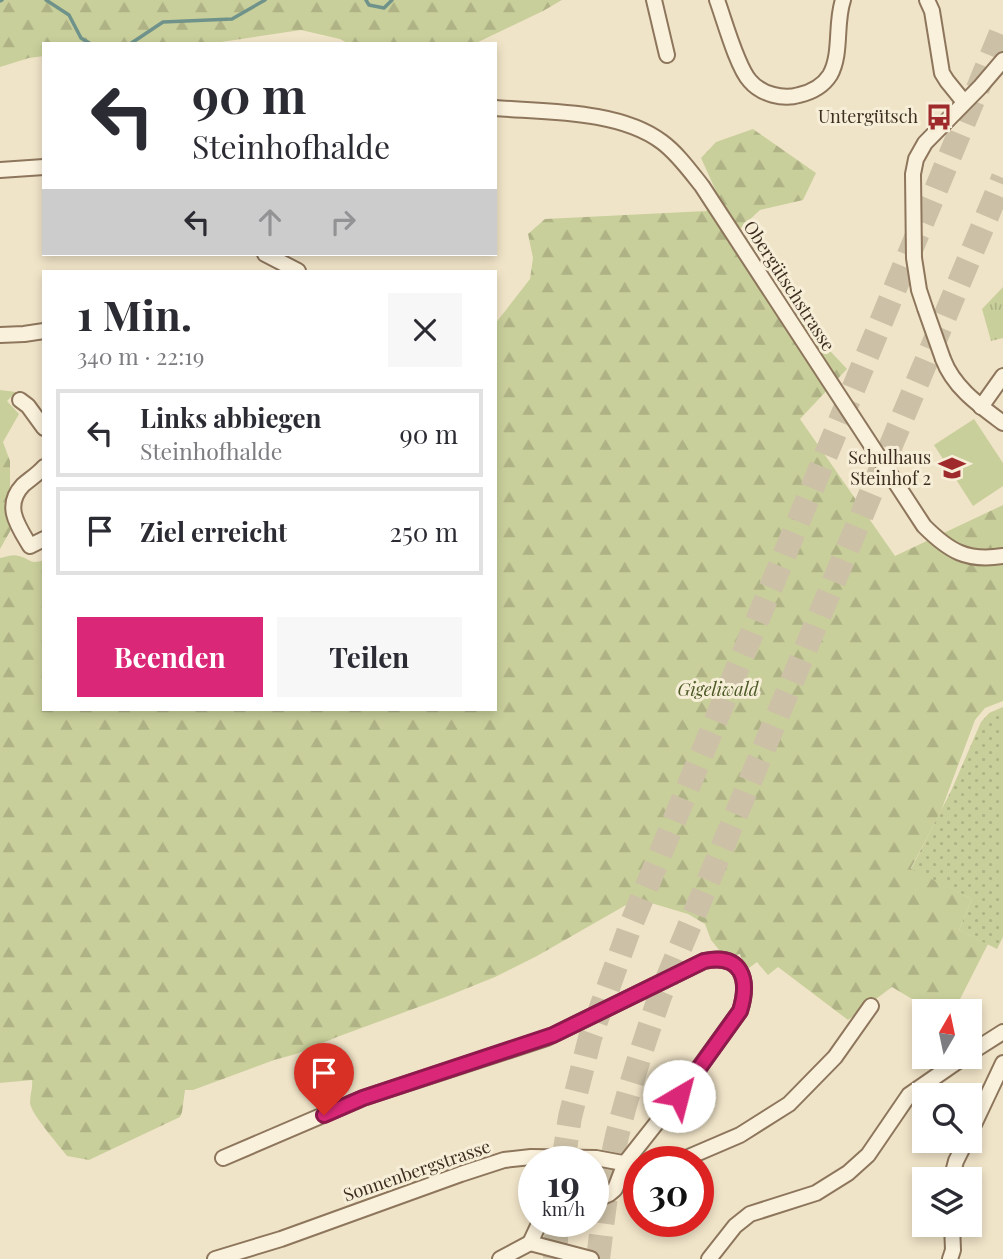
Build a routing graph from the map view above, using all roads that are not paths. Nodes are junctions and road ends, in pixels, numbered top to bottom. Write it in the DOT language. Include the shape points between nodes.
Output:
graph roads {
  1 [pos="654,0"];
  2 [pos="717,0"];
  3 [pos="843,0"];
  4 [pos="927,0"];
  5 [pos="667,55"];
  6 [pos="1003,60"];
  7 [pos="964,102"];
  8 [pos="497,108"];
  9 [pos="42,167"];
  10 [pos="0,170"];
  11 [pos="269,256"];
  12 [pos="296,270"];
  13 [pos="42,331"];
  14 [pos="0,334"];
  15 [pos="1003,376"];
  16 [pos="20,400"];
  17 [pos="982,407"];
  18 [pos="1003,423"];
  19 [pos="42,425"];
  20 [pos="42,469"];
  21 [pos="37,543"];
  22 [pos="1003,556"];
  23 [pos="871,1006"];
  24 [pos="1003,1032"];
  25 [pos="982,1045"];
  26 [pos="1003,1063"];
  27 [pos="947,1069"];
  28 [pos="982,1108"];
  29 [pos="644,1146"];
  30 [pos="714,1146"];
  31 [pos="223,1158"];
  32 [pos="623,1162"];
  33 [pos="623,1177"];
  34 [pos="609,1194"];
  35 [pos="533,1237"];
  36 [pos="952,1237"];
  37 [pos="530,1243"];
  38 [pos="215,1259"];
  39 [pos="500,1259"];
  40 [pos="591,1259"];
  41 [pos="709,1259"];
  42 [pos="950,1259"];
  1 -- 5 [label="street"];
  2 -- 3 [label="street" via="750,81 767,93 791,97 821,86 830,75"];
  4 -- 7 [label="street" via="942,73"];
  6 -- 7 [label="street"];
  7 -- 17 [label="street, bridge" via="919,151 914,167 914,258 919,290 946,368"];
  8 -- 22 [label="street, Obergütschstrasse" via="600,117 628,123 663,142 702,186 924,526 956,552 973,557"];
  9 -- 10 [label="street"];
  11 -- 12 [label="street"];
  13 -- 14 [label="street"];
  15 -- 17 [label="street"];
  16 -- 19 [label="street"];
  17 -- 18 [label="street"];
  20 -- 21 [label="street" via="20,488 13,506 16,523"];
  23 -- 30 [label="street" via="835,1057 789,1104"];
  24 -- 25 [label="street"];
  26 -- 28 [label="street"];
  27 -- 41 [label="street" via="909,1095 868,1155 848,1173 816,1193 750,1214"];
  29 -- 31 [label="street" via="740,1011 746,984 733,962 704,961 553,1035 363,1098"];
  32 -- 38 [label="street, Sonnenbergstrasse" via="596,1158 504,1160"];
  33 -- 34 [label="street"];
  35 -- 37 [label="street"];
  36 -- 42 [label="street"];
  37 -- 39 [label="street"];
  37 -- 40 [label="street"];
}
